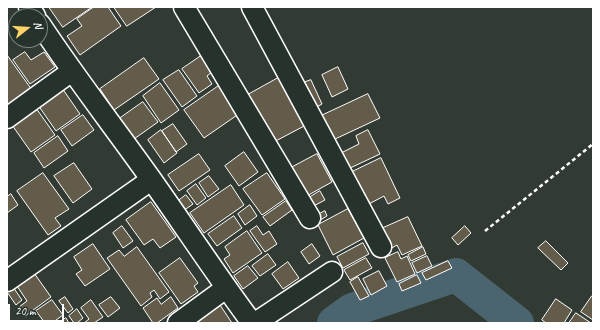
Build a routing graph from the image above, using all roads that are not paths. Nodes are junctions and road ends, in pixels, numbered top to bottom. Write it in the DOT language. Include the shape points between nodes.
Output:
graph roads {
  1 [pos="184,7"];
  2 [pos="252,7"];
  3 [pos="48,36"];
  4 [pos="72,72"];
  5 [pos="7,118"];
  6 [pos="151,180"];
  7 [pos="310,218"];
  8 [pos="382,247"];
  9 [pos="332,272"];
  10 [pos="7,281"];
  11 [pos="226,288"];
  12 [pos="178,323"];
  13 [pos="254,323"];
  1 -- 7 [label="street"];
  2 -- 8 [label="street"];
  3 -- 4 [label="street"];
  4 -- 5 [label="street"];
  4 -- 6 [label="street"];
  6 -- 10 [label="street"];
  6 -- 11 [label="street"];
  9 -- 13 [label="street"];
  11 -- 12 [label="street"];
  11 -- 13 [label="street"];
}
